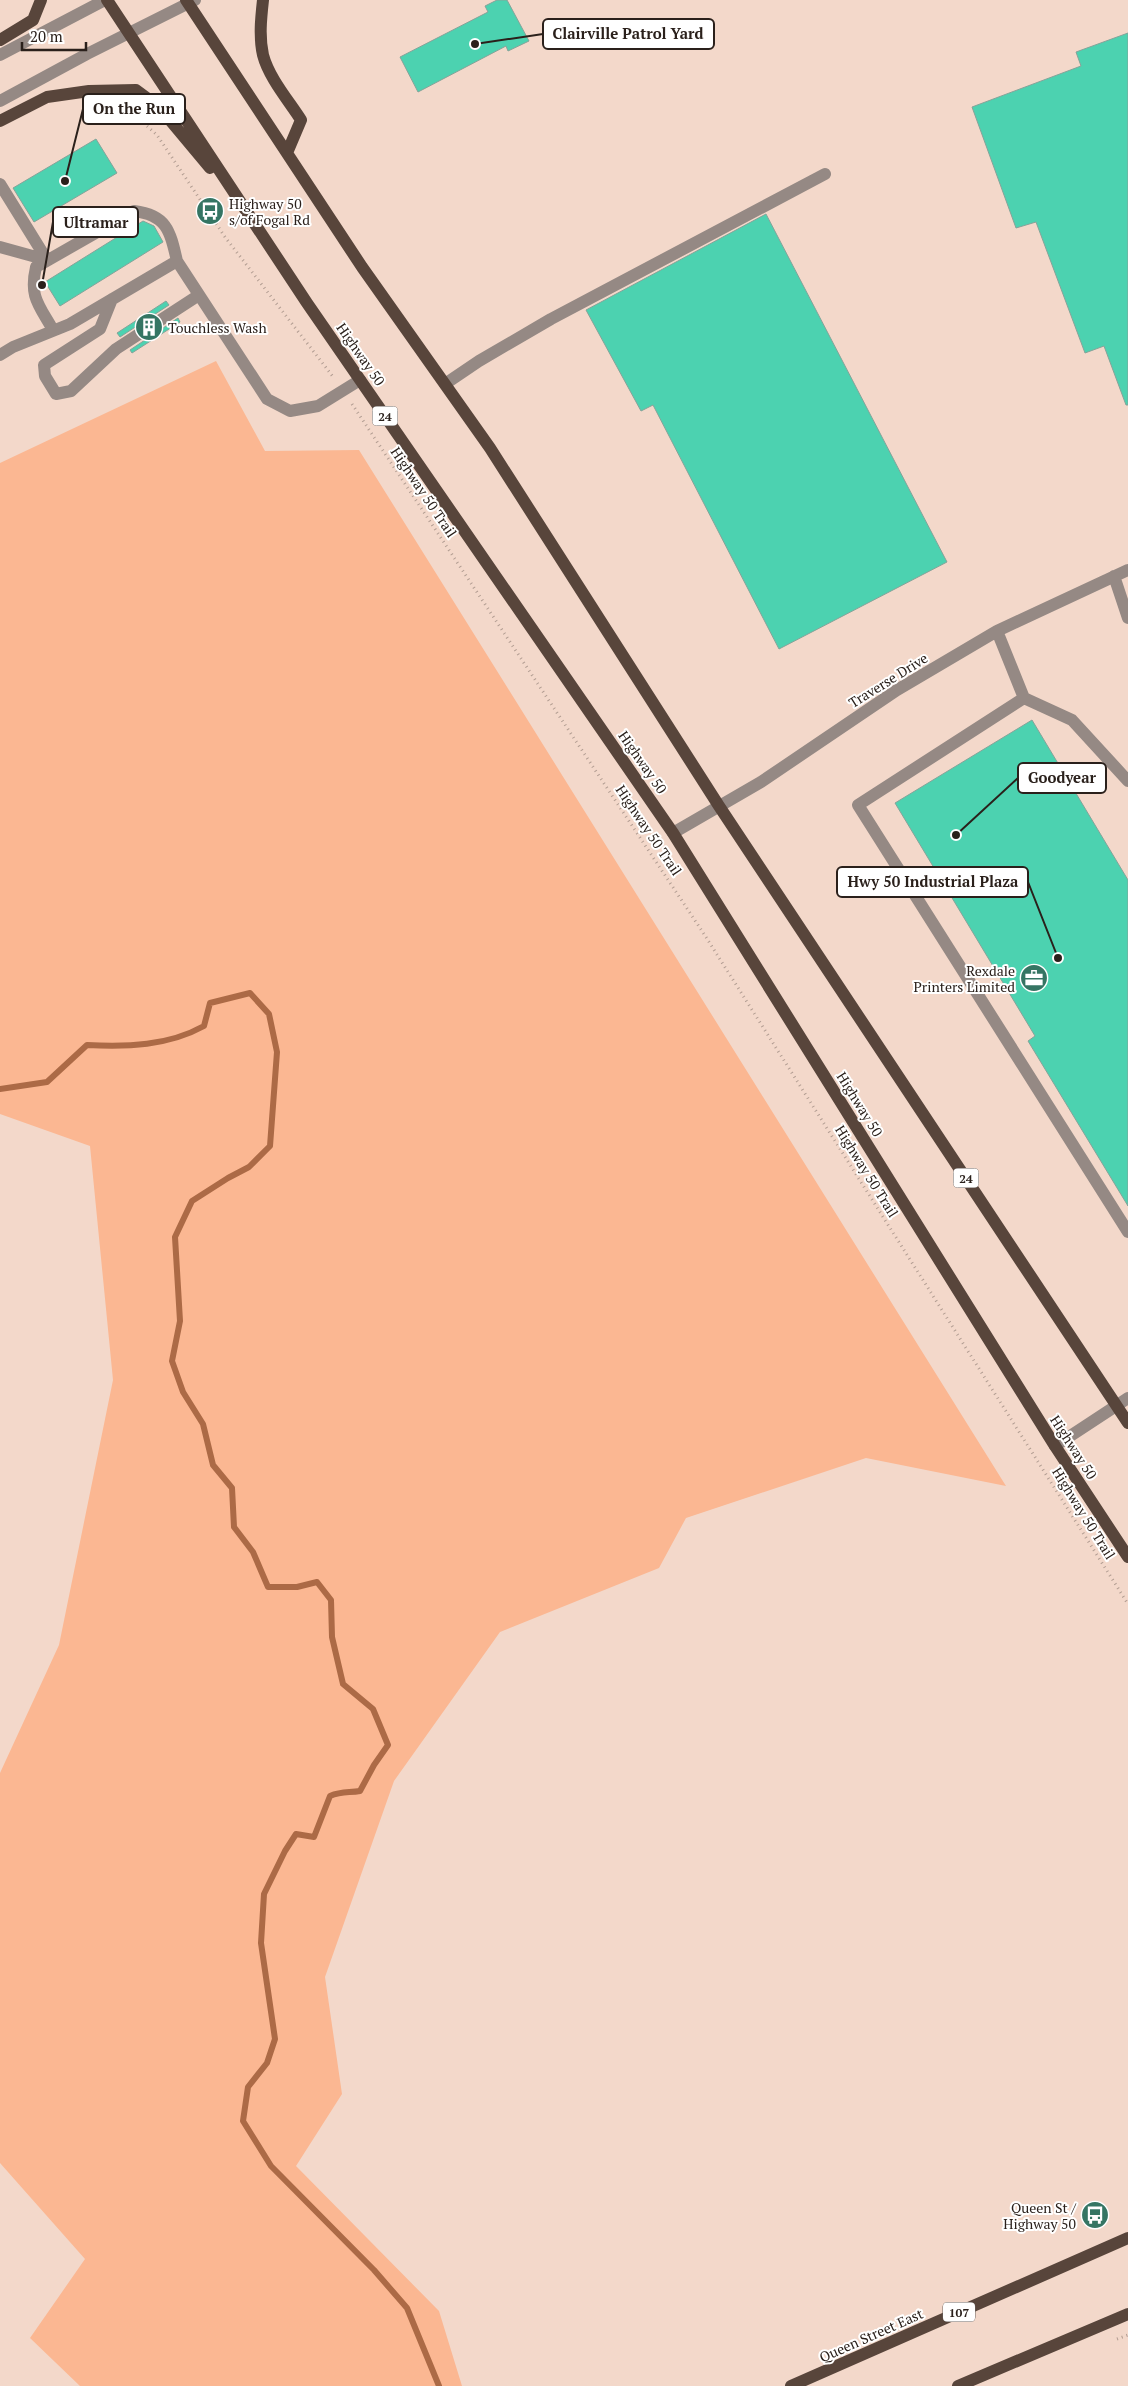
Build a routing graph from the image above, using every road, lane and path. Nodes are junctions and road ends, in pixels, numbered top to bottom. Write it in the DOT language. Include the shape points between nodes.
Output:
graph roads {
  1 [pos="41,0"];
  2 [pos="106,0"];
  3 [pos="263,0"];
  4 [pos="190,1"];
  5 [pos="129,33"];
  6 [pos="0,40"];
  7 [pos="0,55"];
  8 [pos="0,101"];
  9 [pos="116,106"];
  10 [pos="0,121"];
  11 [pos="287,154"];
  12 [pos="825,174"];
  13 [pos="226,180"];
  14 [pos="0,184"];
  15 [pos="0,247"];
  16 [pos="47,260"];
  17 [pos="176,261"];
  18 [pos="199,295"];
  19 [pos="112,299"];
  20 [pos="54,330"];
  21 [pos="0,355"];
  22 [pos="360,380"];
  23 [pos="445,384"];
  24 [pos="343,390"];
  25 [pos="1128,570"];
  26 [pos="1114,576"];
  27 [pos="1128,618"];
  28 [pos="997,631"];
  29 [pos="1024,698"];
  30 [pos="1128,781"];
  31 [pos="719,806"];
  32 [pos="673,833"];
  33 [pos="1128,1232"];
  34 [pos="1128,1398"];
  35 [pos="1116,1405"];
  36 [pos="1128,1422"];
  37 [pos="1055,1446"];
  38 [pos="1128,1557"];
  39 [pos="1128,1604"];
  40 [pos="1128,2238"];
  41 [pos="1128,2314"];
  42 [pos="790,2386"];
  43 [pos="958,2386"];
  1 -- 6 [label="main road" via="33,20"];
  2 -- 5 [label="main road, Highway 50 / 24"];
  2 -- 7 [label="street"];
  3 -- 11 [label="main road" via="261,37 264,56 301,120"];
  4 -- 5 [label="street"];
  4 -- 11 [label="main road, 24"];
  5 -- 8 [label="street"];
  5 -- 13 [label="main road, Highway 50 / 24"];
  9 -- 24 [label="path, Highway 50 Trail" via="137,117 158,135 225,237"];
  10 -- 13 [label="main road" via="47,98 89,91 136,90 159,106 214,173"];
  11 -- 23 [label="main road, 24"];
  12 -- 23 [label="street" via="552,319 478,361"];
  13 -- 22 [label="main road, Highway 50 / 24"];
  14 -- 16 [label="street"];
  15 -- 16 [label="street"];
  16 -- 17 [label="street" via="134,211 149,212 161,219 172,240"];
  16 -- 20 [label="street" via="36,267 33,295"];
  17 -- 18 [label="street"];
  17 -- 19 [label="street"];
  18 -- 19 [label="street" via="116,349 71,391 56,394 45,376 44,364 100,329"];
  18 -- 24 [label="street" via="267,399 290,411 318,406"];
  19 -- 20 [label="street"];
  20 -- 21 [label="street"];
  22 -- 24 [label="street"];
  22 -- 32 [label="main road, Highway 50 / 24"];
  23 -- 31 [label="main road, 24" via="490,448"];
  24 -- 39 [label="path, Highway 50 Trail" via="704,934"];
  25 -- 26 [label="street, Traverse Drive"];
  26 -- 27 [label="street"];
  26 -- 28 [label="street, Traverse Drive"];
  28 -- 29 [label="street"];
  28 -- 31 [label="street, Traverse Drive" via="898,690 761,782"];
  29 -- 30 [label="street" via="1072,720"];
  29 -- 33 [label="street" via="858,805"];
  31 -- 32 [label="street, Traverse Drive"];
  31 -- 35 [label="main road, 24"];
  32 -- 37 [label="main road, Highway 50 / 24"];
  34 -- 35 [label="street"];
  35 -- 36 [label="main road, 24"];
  35 -- 37 [label="street"];
  37 -- 38 [label="main road, Highway 50 / 24"];
  40 -- 42 [label="main road, Queen Street East / 107"];
  41 -- 43 [label="main road"];
}
